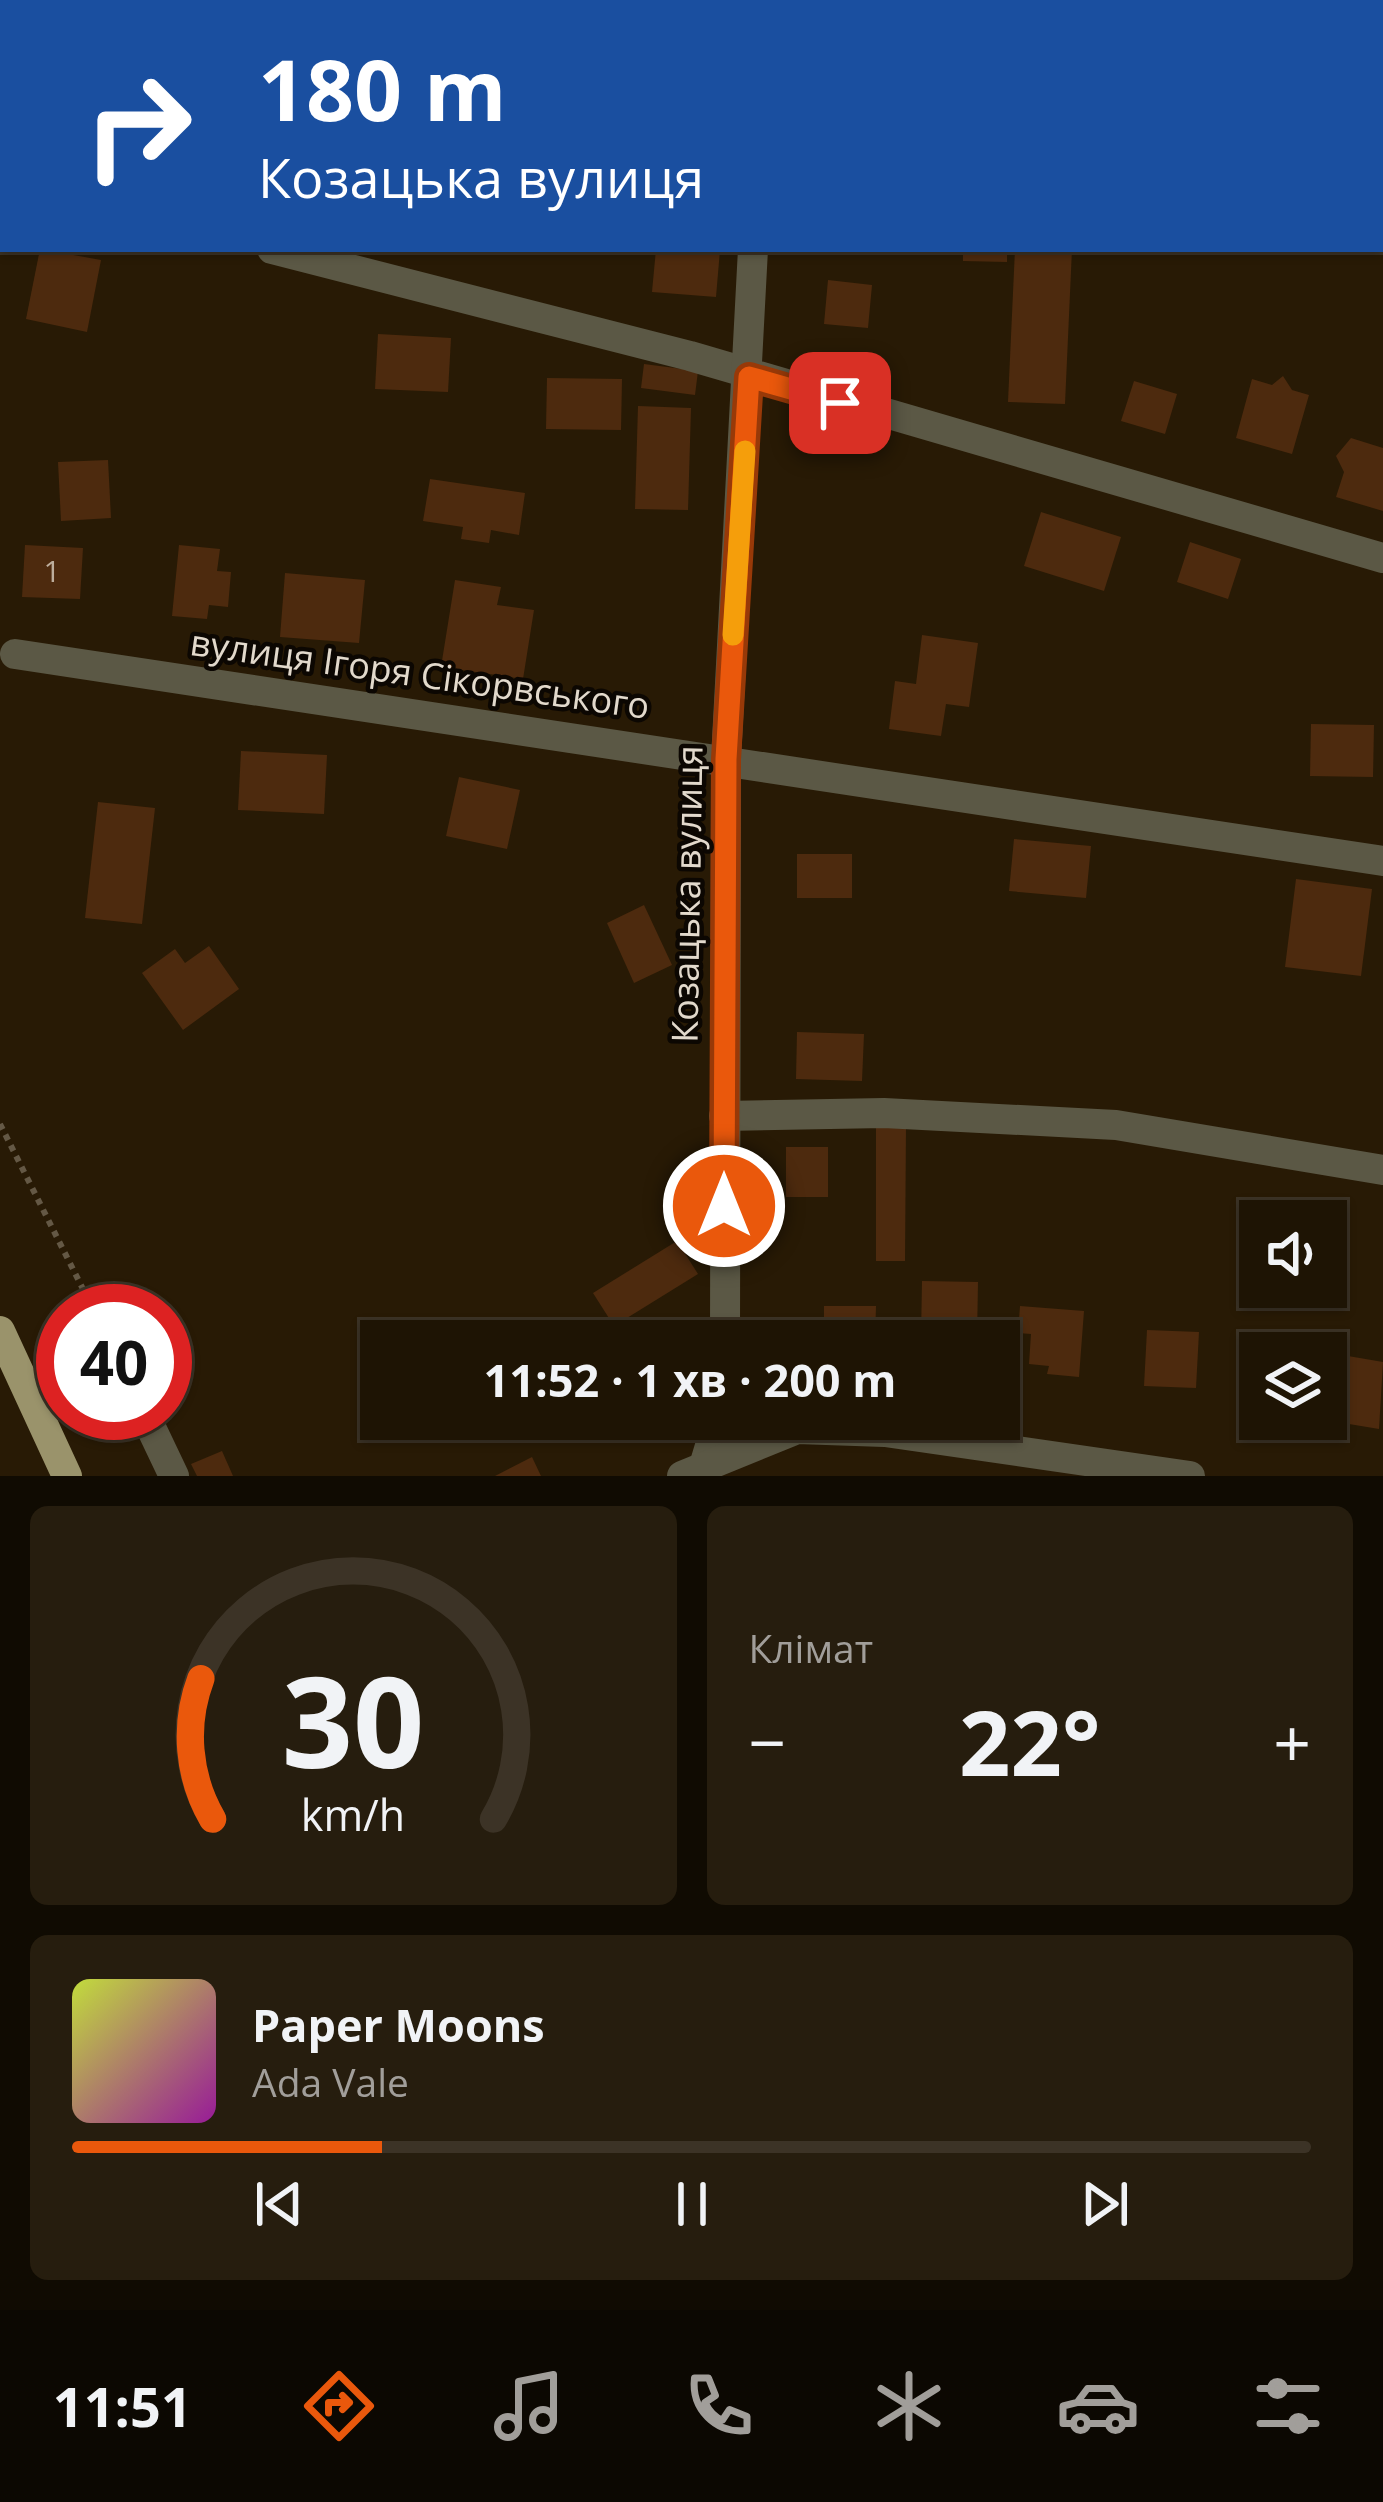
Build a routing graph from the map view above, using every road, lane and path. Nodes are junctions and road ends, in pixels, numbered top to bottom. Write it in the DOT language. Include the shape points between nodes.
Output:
graph roads {
  1 [pos="284,252"];
  2 [pos="753,252"];
  3 [pos="749,377"];
  4 [pos="1383,558"];
  5 [pos="15,654"];
  6 [pos="726,759"];
  7 [pos="1383,861"];
  8 [pos="724,1116"];
  9 [pos="0,1124"];
  10 [pos="1383,1170"];
  11 [pos="80,1284"];
  12 [pos="725,1320"];
  13 [pos="0,1331"];
  14 [pos="157,1440"];
  15 [pos="708,1440"];
  16 [pos="693,1471"];
  17 [pos="67,1476"];
  18 [pos="174,1476"];
  19 [pos="1190,1476"];
  1 -- 3 [label="street"];
  2 -- 3 [label="street, Козацька вулиця"];
  3 -- 4 [label="street"];
  3 -- 6 [label="street, Козацька вулиця"];
  5 -- 6 [label="street, вулиця Ігоря Сікорвського"];
  6 -- 7 [label="street, вулиця Ігоря Сікорвського"];
  6 -- 8 [label="street, Козацька вулиця"];
  8 -- 10 [label="street" via="884,1113 1116,1125"];
  8 -- 12 [label="street, Козацька вулиця"];
  9 -- 11 [label="path"];
  13 -- 17 [label="main road"];
  14 -- 18 [label="street"];
  15 -- 16 [label="street"];
  16 -- 19 [label="street" via="797,1429 884,1432"];
}
